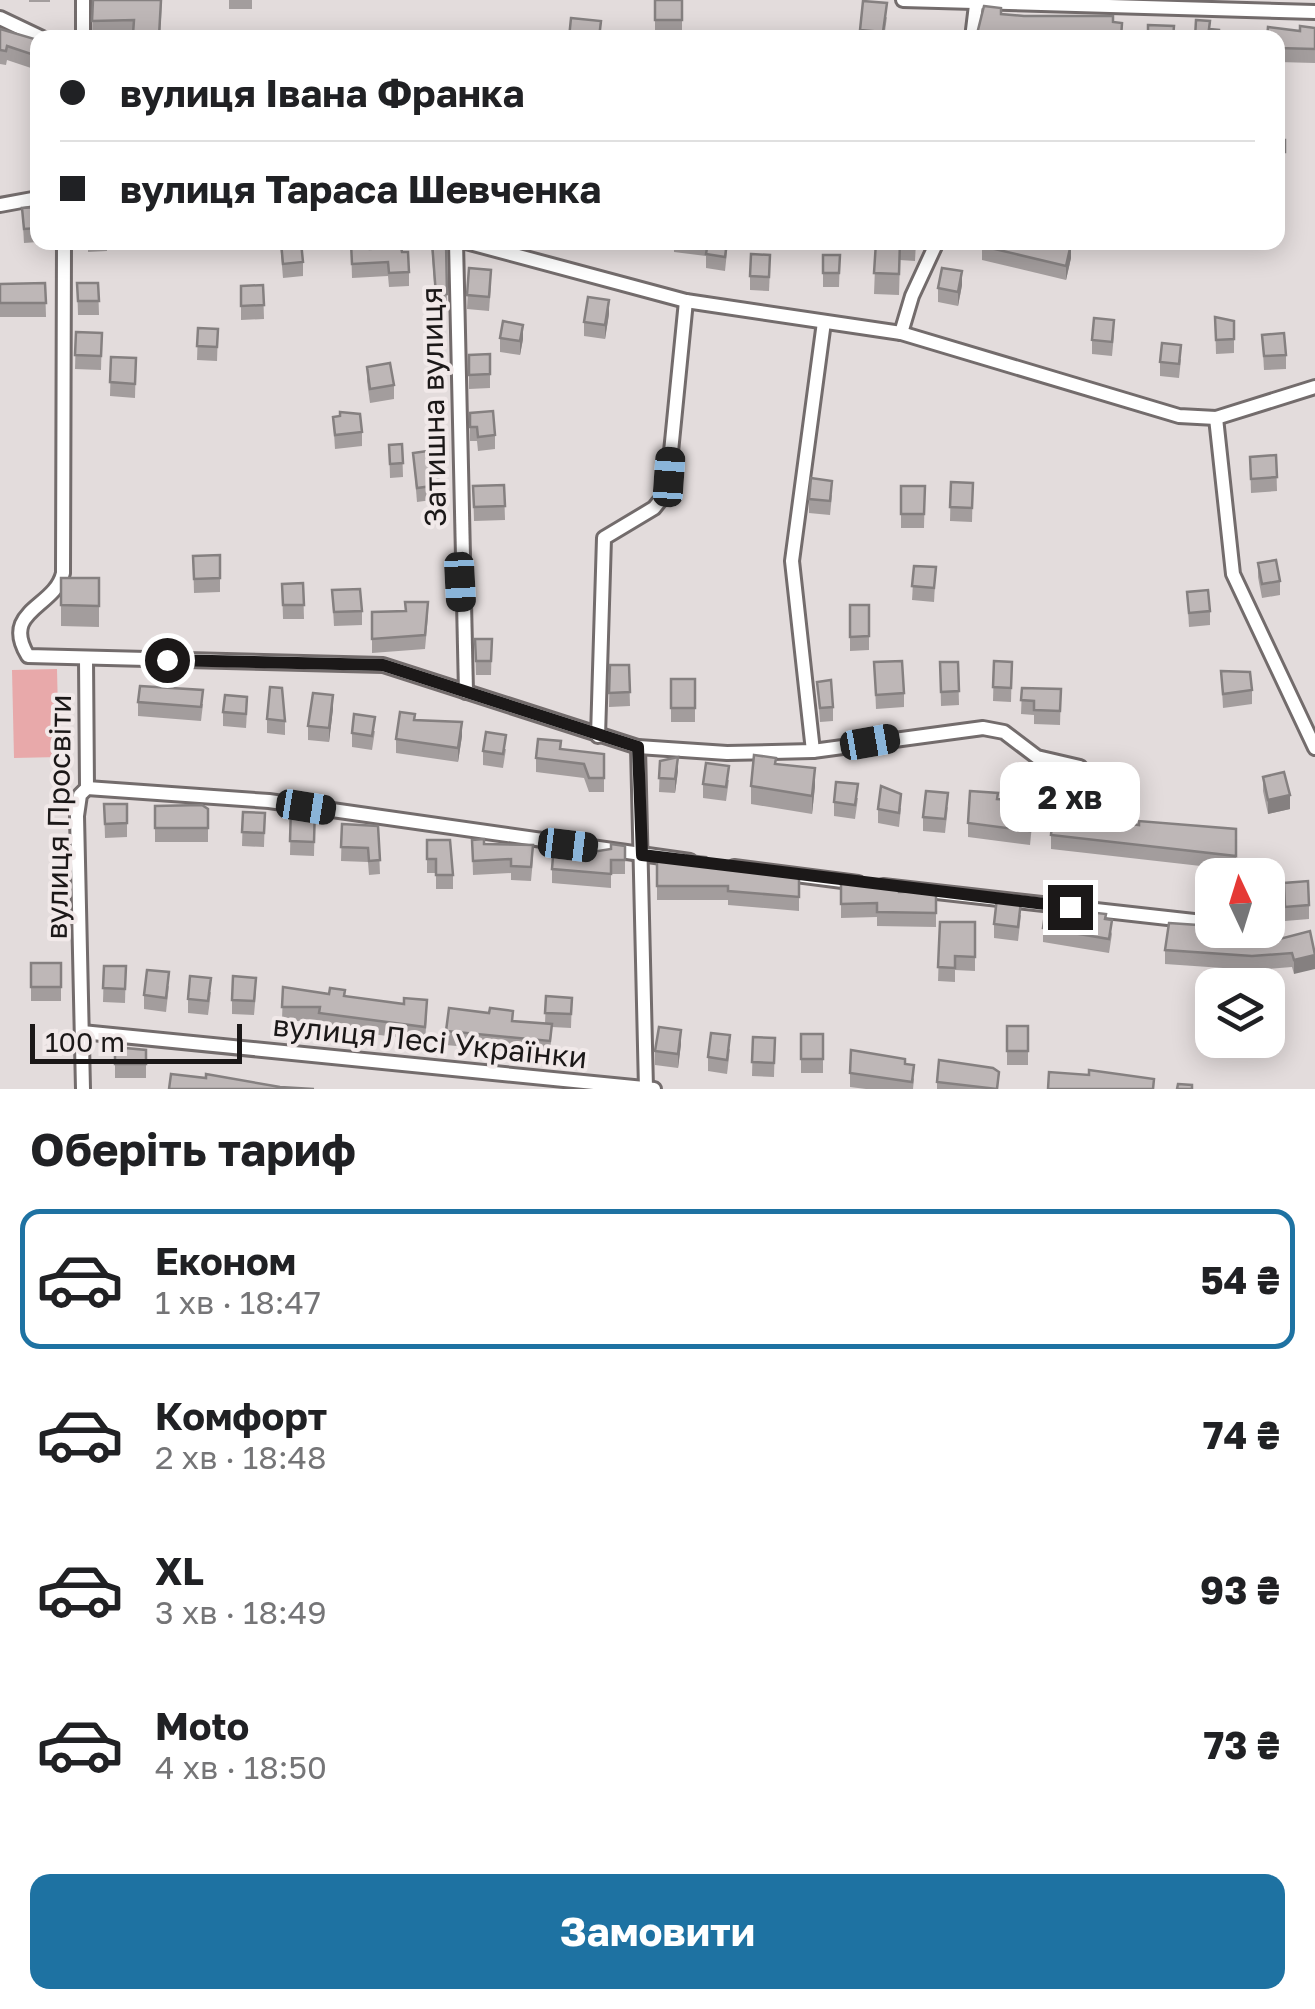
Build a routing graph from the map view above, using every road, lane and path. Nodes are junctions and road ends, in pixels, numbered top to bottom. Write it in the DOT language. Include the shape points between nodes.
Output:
graph roads {
  1 [pos="83,0"];
  2 [pos="903,0"];
  3 [pos="976,5"];
  4 [pos="1315,12"];
  5 [pos="0,18"];
  6 [pos="82,30"];
  7 [pos="973,30"];
  8 [pos="30,32"];
  9 [pos="30,199"];
  10 [pos="0,205"];
  11 [pos="64,250"];
  12 [pos="456,250"];
  13 [pos="496,250"];
  14 [pos="933,250"];
  15 [pos="686,301"];
  16 [pos="824,322"];
  17 [pos="901,333"];
  18 [pos="1315,387"];
  19 [pos="1216,418"];
  20 [pos="86,658"];
  21 [pos="466,692"];
  22 [pos="598,736"];
  23 [pos="638,747"];
  24 [pos="1315,748"];
  25 [pos="813,752"];
  26 [pos="1080,767"];
  27 [pos="87,788"];
  28 [pos="642,855"];
  29 [pos="699,862"];
  30 [pos="718,864"];
  31 [pos="1195,921"];
  32 [pos="82,1032"];
  33 [pos="646,1088"];
  34 [pos="83,1089"];
  35 [pos="654,1089"];
  1 -- 6 [label="street"];
  2 -- 3 [label="street"];
  3 -- 4 [label="street"];
  3 -- 7 [label="street"];
  5 -- 8 [label="street"];
  9 -- 10 [label="street"];
  11 -- 20 [label="street, вулиця Просвіти" via="61,582 22,622 19,639 28,656"];
  12 -- 21 [label="street, Затишна вулиця"];
  13 -- 15 [label="street"];
  14 -- 17 [label="street"];
  15 -- 16 [label="street"];
  15 -- 22 [label="street" via="668,492 604,538"];
  16 -- 17 [label="street"];
  16 -- 25 [label="street" via="792,562"];
  17 -- 19 [label="street" via="1103,396 1179,416"];
  18 -- 19 [label="street"];
  19 -- 24 [label="street" via="1234,574"];
  20 -- 21 [label="street" via="383,665"];
  20 -- 27 [label="street, вулиця Просвіти"];
  21 -- 22 [label="street"];
  22 -- 23 [label="street"];
  23 -- 25 [label="street"];
  23 -- 28 [label="street"];
  25 -- 26 [label="street" via="983,728 1004,732 1037,757"];
  27 -- 28 [label="street" via="269,802"];
  27 -- 32 [label="street, вулиця Просвіти" via="77,816"];
  28 -- 29 [label="street"];
  28 -- 33 [label="street"];
  30 -- 31 [label="street"];
  32 -- 33 [label="street, вулиця Лесі Українки"];
  32 -- 34 [label="street, вулиця Просвіти"];
  33 -- 35 [label="street, вулиця Лесі Українки"];
}
